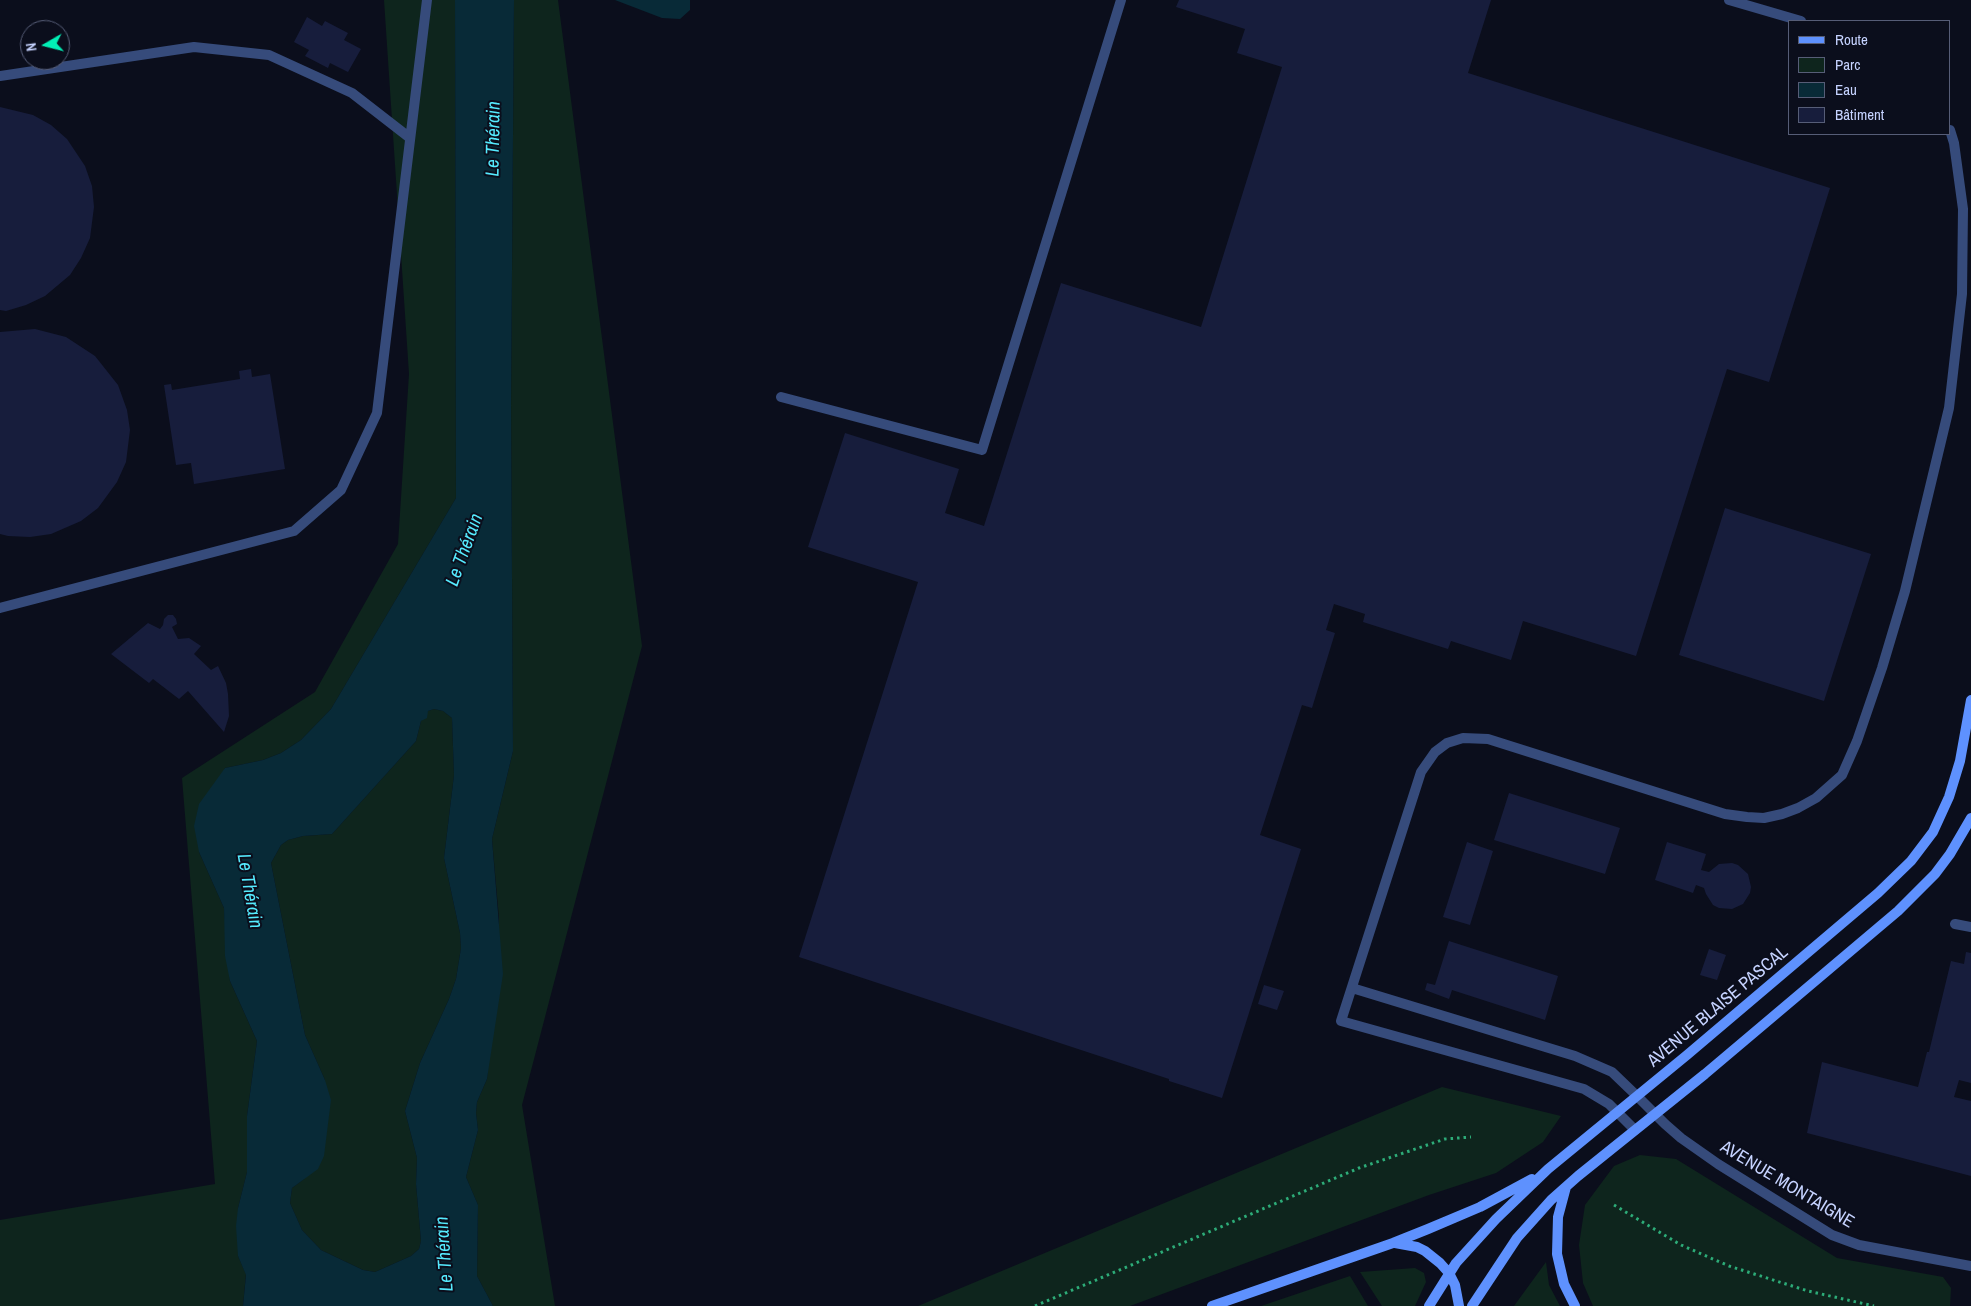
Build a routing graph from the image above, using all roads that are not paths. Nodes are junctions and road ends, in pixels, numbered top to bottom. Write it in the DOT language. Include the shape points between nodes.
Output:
graph roads {
  1 [pos="426,0"];
  2 [pos="1121,0"];
  3 [pos="1729,0"];
  4 [pos="1798,20"];
  5 [pos="0,76"];
  6 [pos="1951,133"];
  7 [pos="410,138"];
  8 [pos="781,397"];
  9 [pos="0,608"];
  10 [pos="1971,700"];
  11 [pos="1971,818"];
  12 [pos="1955,924"];
  13 [pos="1971,928"];
  14 [pos="1352,988"];
  15 [pos="1637,1096"];
  16 [pos="1618,1111"];
  17 [pos="1654,1114"];
  18 [pos="1635,1130"];
  19 [pos="1548,1169"];
  20 [pos="1566,1187"];
  21 [pos="1393,1243"];
  22 [pos="1971,1266"];
  23 [pos="1448,1273"];
  24 [pos="1212,1306"];
  25 [pos="1429,1306"];
  26 [pos="1459,1306"];
  27 [pos="1472,1306"];
  28 [pos="1575,1306"];
  1 -- 7 [label="street"];
  2 -- 8 [label="street" via="982,450"];
  3 -- 4 [label="street"];
  5 -- 7 [label="street" via="194,47 269,55 352,93"];
  6 -- 14 [label="street" via="1963,209 1962,294 1948,408 1900,608 1858,742 1842,775 1816,798 1798,808 1764,818 1747,818 1725,814 1488,739 1463,738 1447,743 1435,752 1421,772"];
  7 -- 9 [label="street" via="377,413 341,490 294,531"];
  10 -- 15 [label="street, AVENUE BLAISE PASCAL" via="1960,760 1949,797 1933,832 1911,861 1878,893"];
  11 -- 17 [label="street" via="1935,874 1898,911"];
  12 -- 13 [label="street"];
  14 -- 15 [label="street, AVENUE MONTAIGNE" via="1575,1056 1612,1072"];
  14 -- 16 [label="street" via="1341,1020 1584,1089 1603,1098"];
  15 -- 16 [label="street, AVENUE BLAISE PASCAL"];
  15 -- 17 [label="street, AVENUE MONTAIGNE"];
  16 -- 18 [label="street"];
  16 -- 19 [label="street, AVENUE BLAISE PASCAL"];
  17 -- 18 [label="street"];
  17 -- 22 [label="street, AVENUE MONTAIGNE" via="1718,1164 1832,1235 1859,1245"];
  18 -- 20 [label="street"];
  19 -- 21 [label="street" via="1480,1207"];
  19 -- 23 [label="street, AVENUE BLAISE PASCAL" via="1496,1219"];
  20 -- 27 [label="street" via="1517,1238"];
  20 -- 28 [label="street" via="1558,1217 1557,1254 1564,1284"];
  21 -- 23 [label="street" via="1425,1250"];
  21 -- 24 [label="street"];
  23 -- 25 [label="street, AVENUE BLAISE PASCAL"];
  23 -- 26 [label="street"];
}
